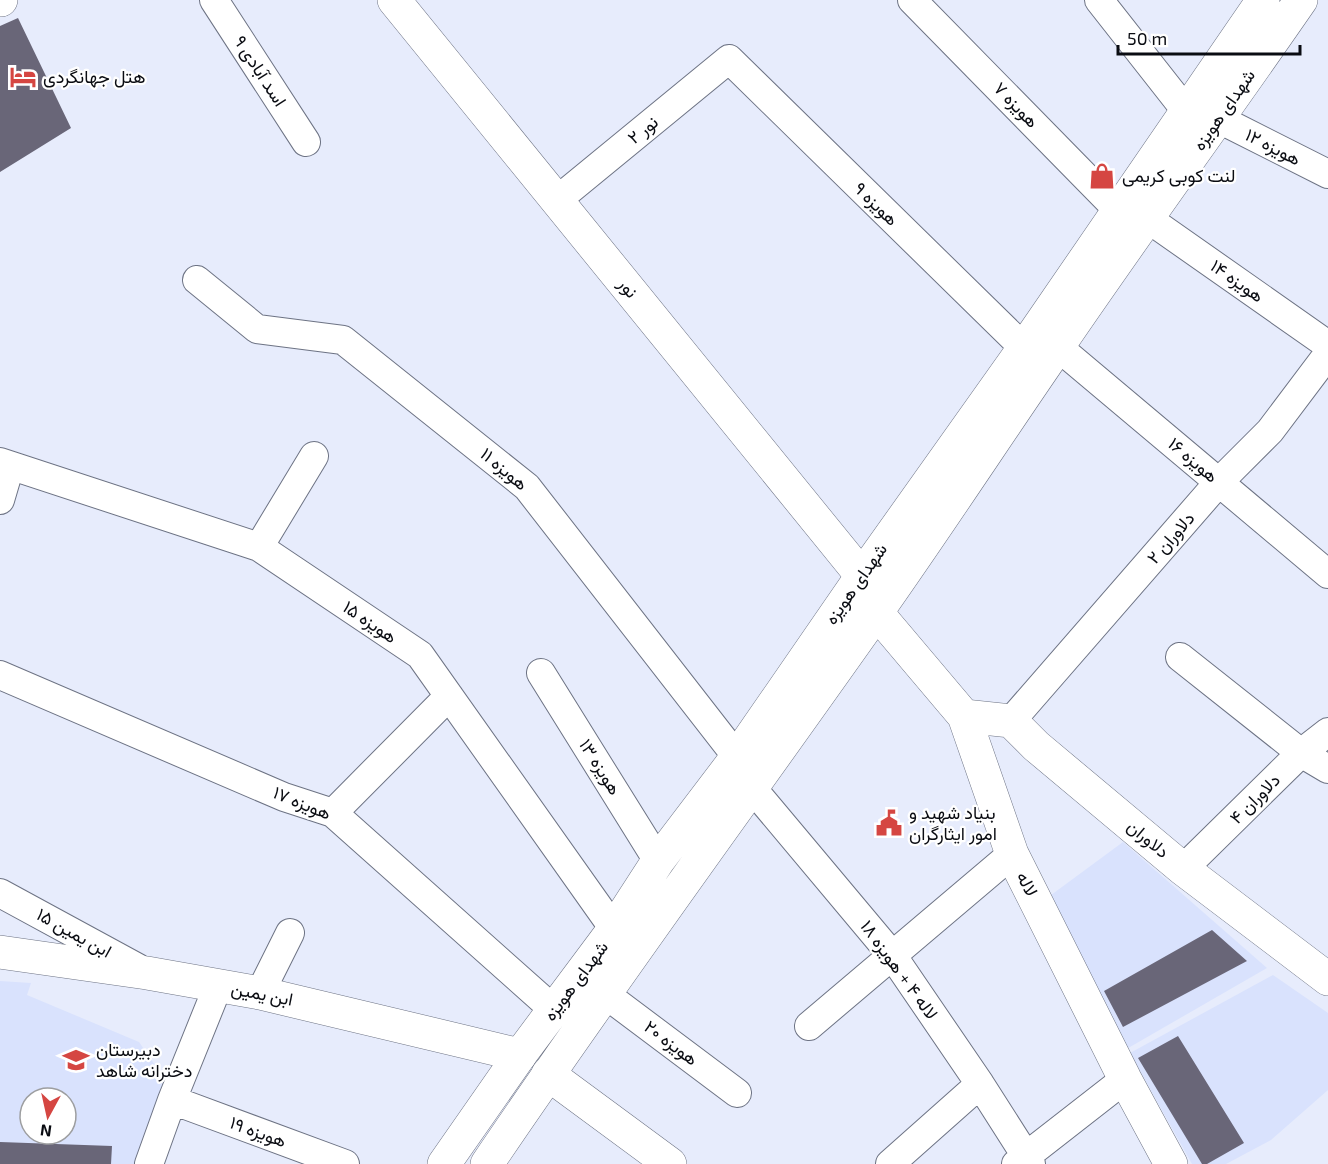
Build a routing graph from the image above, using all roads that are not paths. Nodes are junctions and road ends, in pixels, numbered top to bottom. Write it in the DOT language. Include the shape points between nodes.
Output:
graph roads {
  1 [pos="214,0"];
  2 [pos="394,0"];
  3 [pos="912,0"];
  4 [pos="1099,0"];
  5 [pos="1263,0"];
  6 [pos="1301,0"];
  7 [pos="729,59"];
  8 [pos="1187,112"];
  9 [pos="1219,119"];
  10 [pos="306,142"];
  11 [pos="1328,174"];
  12 [pos="556,201"];
  13 [pos="1133,214"];
  14 [pos="197,280"];
  15 [pos="1328,345"];
  16 [pos="1058,346"];
  17 [pos="1024,348"];
  18 [pos="1328,354"];
  19 [pos="314,456"];
  20 [pos="5,464"];
  21 [pos="1219,482"];
  22 [pos="0,500"];
  23 [pos="259,547"];
  24 [pos="1327,571"];
  25 [pos="862,576"];
  26 [pos="877,613"];
  27 [pos="1180,657"];
  28 [pos="541,673"];
  29 [pos="0,675"];
  30 [pos="449,696"];
  31 [pos="964,716"];
  32 [pos="1011,721"];
  33 [pos="1328,732"];
  34 [pos="1302,753"];
  35 [pos="737,757"];
  36 [pos="1328,769"];
  37 [pos="752,788"];
  38 [pos="333,813"];
  39 [pos="1012,854"];
  40 [pos="658,861"];
  41 [pos="1184,869"];
  42 [pos="0,893"];
  43 [pos="614,929"];
  44 [pos="290,933"];
  45 [pos="0,952"];
  46 [pos="892,955"];
  47 [pos="147,974"];
  48 [pos="1328,979"];
  49 [pos="218,986"];
  50 [pos="260,993"];
  51 [pos="605,994"];
  52 [pos="554,1010"];
  53 [pos="809,1026"];
  54 [pos="520,1055"];
  55 [pos="548,1074"];
  56 [pos="1125,1079"];
  57 [pos="980,1084"];
  58 [pos="737,1093"];
  59 [pos="172,1100"];
  60 [pos="1024,1161"];
  61 [pos="149,1164"];
  62 [pos="345,1164"];
  63 [pos="444,1164"];
  64 [pos="487,1164"];
  65 [pos="670,1164"];
  66 [pos="890,1164"];
  67 [pos="1171,1164"];
  1 -- 10 [label="street, اسد آبادی ۹"];
  2 -- 12 [label="main road, نور"];
  3 -- 13 [label="street, هویزه ۷"];
  4 -- 8 [label="street"];
  5 -- 8 [label="main road, شهدای هویزه"];
  6 -- 9 [label="main road, شهدای هویزه"];
  7 -- 12 [label="street, نور ۲"];
  7 -- 17 [label="street, هویزه ۹"];
  8 -- 13 [label="main road, شهدای هویزه"];
  9 -- 11 [label="street, هویزه ۱۲"];
  9 -- 13 [label="main road, شهدای هویزه"];
  12 -- 25 [label="main road, نور"];
  13 -- 15 [label="street, هویزه ۱۴"];
  13 -- 16 [label="main road, شهدای هویزه"];
  13 -- 17 [label="main road, شهدای هویزه"];
  14 -- 35 [label="street, هویزه ۱۱" via="257,329 343,340 527,487"];
  16 -- 21 [label="street, هویزه ۱۶"];
  16 -- 26 [label="main road, شهدای هویزه"];
  17 -- 25 [label="main road, شهدای هویزه"];
  18 -- 21 [label="street, دلاوران ۲" via="1270,430"];
  19 -- 23 [label="street"];
  20 -- 22 [label="street"];
  20 -- 23 [label="street, هویزه ۱۵"];
  21 -- 24 [label="street, هویزه ۱۶"];
  21 -- 32 [label="street, دلاوران ۲"];
  23 -- 30 [label="street, هویزه ۱۵" via="420,655"];
  25 -- 35 [label="main road, شهدای هویزه"];
  26 -- 31 [label="main road, لاله"];
  26 -- 37 [label="main road, شهدای هویزه"];
  27 -- 34 [label="street"];
  28 -- 40 [label="street, هویزه ۱۳"];
  29 -- 38 [label="street, هویزه ۱۷" via="284,797"];
  30 -- 38 [label="street"];
  30 -- 43 [label="street, هویزه ۱۵"];
  31 -- 32 [label="main road"];
  31 -- 39 [label="main road, لاله"];
  32 -- 41 [label="main road, دلاوران"];
  33 -- 34 [label="street, دلاوران ۴"];
  34 -- 36 [label="street"];
  34 -- 41 [label="street, دلاوران ۴"];
  35 -- 40 [label="main road, شهدای هویزه"];
  37 -- 46 [label="street, لاله ۴ + هویزه ۱۸"];
  37 -- 51 [label="main road, شهدای هویزه"];
  38 -- 52 [label="street, هویزه ۱۷"];
  39 -- 46 [label="street"];
  39 -- 56 [label="main road, لاله"];
  40 -- 43 [label="main road, شهدای هویزه"];
  41 -- 48 [label="main road, دلاوران"];
  42 -- 47 [label="street, ابن یمین ۱۵"];
  43 -- 52 [label="main road, شهدای هویزه"];
  44 -- 50 [label="street"];
  45 -- 47 [label="main road, ابن یمین"];
  46 -- 53 [label="street"];
  46 -- 57 [label="street, لاله ۴ + هویزه ۱۸"];
  47 -- 49 [label="main road, ابن یمین"];
  49 -- 50 [label="main road, ابن یمین"];
  49 -- 59 [label="street"];
  50 -- 54 [label="main road, ابن یمین"];
  51 -- 55 [label="main road, شهدای هویزه"];
  51 -- 58 [label="street, هویزه ۲۰"];
  52 -- 54 [label="main road, شهدای هویزه"];
  54 -- 63 [label="main road, شهدای هویزه"];
  55 -- 64 [label="main road, شهدای هویزه"];
  55 -- 65 [label="main road"];
  56 -- 60 [label="street"];
  56 -- 67 [label="main road, لاله"];
  57 -- 60 [label="street, لاله ۴ + هویزه ۱۸"];
  57 -- 66 [label="street"];
  59 -- 61 [label="street"];
  59 -- 62 [label="street, هویزه ۱۹"];
}
